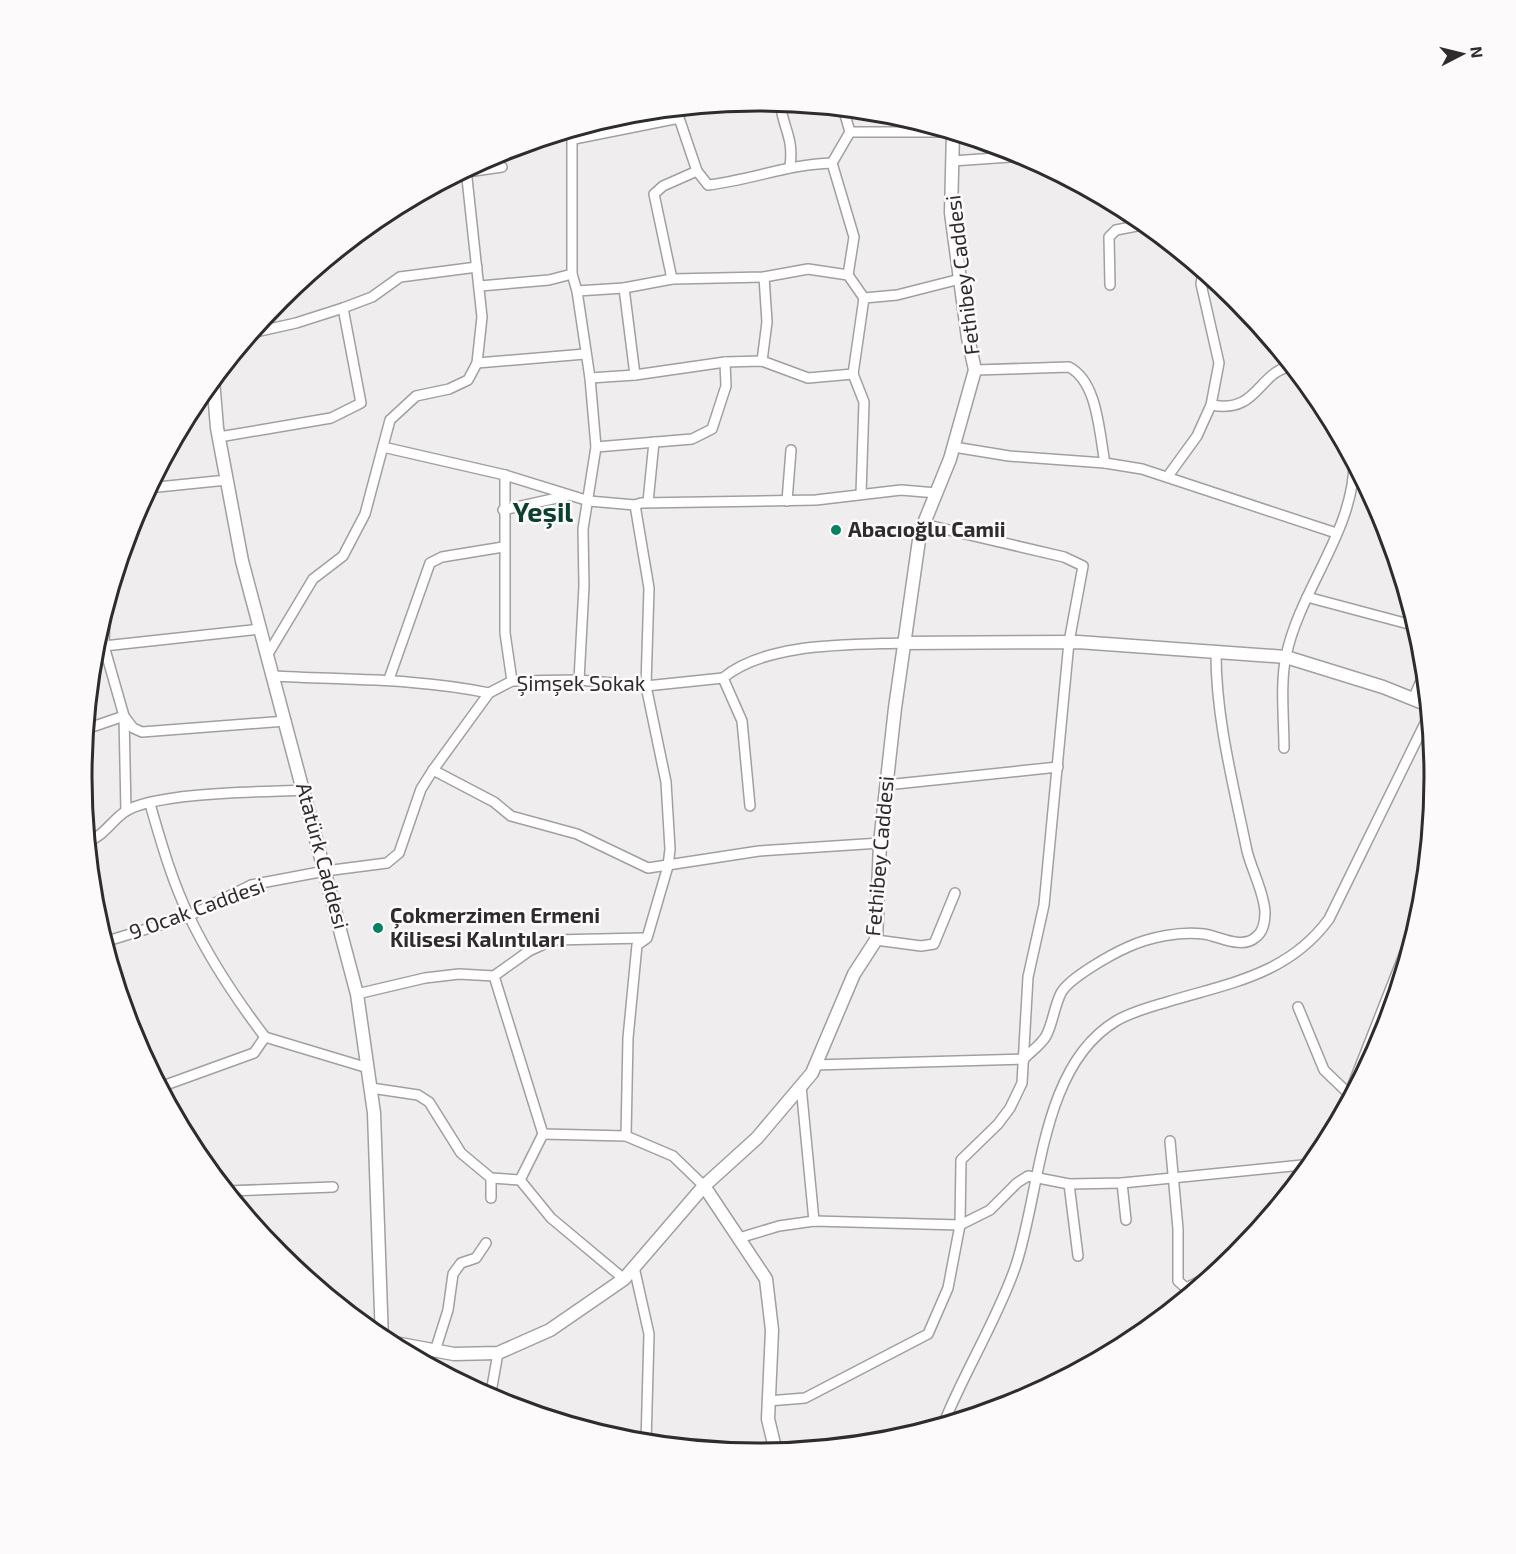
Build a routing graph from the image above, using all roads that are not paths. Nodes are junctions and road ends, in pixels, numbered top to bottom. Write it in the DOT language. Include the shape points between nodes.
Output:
graph roads {
  1 [pos="781,112"];
  2 [pos="845,116"];
  3 [pos="595,131"];
  4 [pos="850,132"];
  5 [pos="927,132"];
  6 [pos="573,137"];
  7 [pos="953,140"];
  8 [pos="1003,158"];
  9 [pos="952,161"];
  10 [pos="832,163"];
  11 [pos="790,166"];
  12 [pos="502,167"];
  13 [pos="485,169"];
  14 [pos="698,171"];
  15 [pos="468,177"];
  16 [pos="1129,223"];
  17 [pos="477,267"];
  18 [pos="572,274"];
  19 [pos="848,275"];
  20 [pos="764,277"];
  21 [pos="672,279"];
  22 [pos="960,279"];
  23 [pos="1202,280"];
  24 [pos="1110,285"];
  25 [pos="480,286"];
  26 [pos="624,288"];
  27 [pos="577,291"];
  28 [pos="864,298"];
  29 [pos="343,308"];
  30 [pos="264,330"];
  31 [pos="585,354"];
  32 [pos="762,361"];
  33 [pos="725,362"];
  34 [pos="477,363"];
  35 [pos="1285,369"];
  36 [pos="975,370"];
  37 [pos="853,374"];
  38 [pos="635,375"];
  39 [pos="590,378"];
  40 [pos="214,394"];
  41 [pos="1211,405"];
  42 [pos="219,437"];
  43 [pos="654,442"];
  44 [pos="383,447"];
  45 [pos="596,447"];
  46 [pos="954,447"];
  47 [pos="791,450"];
  48 [pos="1105,463"];
  49 [pos="505,475"];
  50 [pos="1168,476"];
  51 [pos="1354,478"];
  52 [pos="227,480"];
  53 [pos="158,487"];
  54 [pos="937,493"];
  55 [pos="861,494"];
  56 [pos="568,495"];
  57 [pos="589,501"];
  58 [pos="787,501"];
  59 [pos="648,502"];
  60 [pos="635,505"];
  61 [pos="503,510"];
  62 [pos="923,524"];
  63 [pos="1336,533"];
  64 [pos="503,547"];
  65 [pos="1307,597"];
  66 [pos="1407,623"];
  67 [pos="260,629"];
  68 [pos="1069,642"];
  69 [pos="903,643"];
  70 [pos="104,646"];
  71 [pos="268,654"];
  72 [pos="1216,654"];
  73 [pos="1286,657"];
  74 [pos="273,676"];
  75 [pos="723,678"];
  76 [pos="389,679"];
  77 [pos="579,680"];
  78 [pos="512,681"];
  79 [pos="646,686"];
  80 [pos="1418,687"];
  81 [pos="489,693"];
  82 [pos="1413,699"];
  83 [pos="1420,702"];
  84 [pos="124,716"];
  85 [pos="286,721"];
  86 [pos="94,726"];
  87 [pos="1423,728"];
  88 [pos="1284,748"];
  89 [pos="1058,767"];
  90 [pos="433,770"];
  91 [pos="886,785"];
  92 [pos="304,790"];
  93 [pos="150,804"];
  94 [pos="750,806"];
  95 [pos="126,811"];
  96 [pos="95,840"];
  97 [pos="880,843"];
  98 [pos="668,866"];
  99 [pos="325,871"];
  100 [pos="955,893"];
  101 [pos="189,916"];
  102 [pos="647,938"];
  103 [pos="112,940"];
  104 [pos="876,940"];
  105 [pos="494,976"];
  106 [pos="357,994"];
  107 [pos="1298,1007"];
  108 [pos="1381,1013"];
  109 [pos="265,1037"];
  110 [pos="1370,1042"];
  111 [pos="1024,1059"];
  112 [pos="814,1065"];
  113 [pos="368,1068"];
  114 [pos="167,1085"];
  115 [pos="801,1086"];
  116 [pos="371,1088"];
  117 [pos="1346,1091"];
  118 [pos="543,1134"];
  119 [pos="626,1136"];
  120 [pos="1170,1141"];
  121 [pos="1299,1165"];
  122 [pos="1172,1177"];
  123 [pos="491,1178"];
  124 [pos="1036,1178"];
  125 [pos="520,1180"];
  126 [pos="1122,1183"];
  127 [pos="1069,1184"];
  128 [pos="704,1186"];
  129 [pos="333,1187"];
  130 [pos="235,1191"];
  131 [pos="491,1198"];
  132 [pos="1126,1220"];
  133 [pos="814,1221"];
  134 [pos="960,1225"];
  135 [pos="740,1238"];
  136 [pos="486,1243"];
  137 [pos="1078,1256"];
  138 [pos="634,1267"];
  139 [pos="624,1279"];
  140 [pos="1186,1288"];
  141 [pos="383,1327"];
  142 [pos="413,1346"];
  143 [pos="435,1351"];
  144 [pos="498,1353"];
  145 [pos="492,1388"];
  146 [pos="768,1401"];
  147 [pos="946,1416"];
  148 [pos="646,1434"];
  149 [pos="774,1443"];
  1 -- 11 [label="street" via="793,147"];
  2 -- 4 [label="street"];
  3 -- 14 [label="street" via="679,118"];
  4 -- 5 [label="street"];
  4 -- 10 [label="street"];
  6 -- 18 [label="street"];
  7 -- 9 [label="street, Fethibey Caddesi"];
  8 -- 9 [label="street"];
  9 -- 22 [label="street, Fethibey Caddesi" via="951,213"];
  10 -- 11 [label="street"];
  10 -- 19 [label="street" via="854,237"];
  11 -- 14 [label="street" via="708,185"];
  12 -- 13 [label="street"];
  14 -- 21 [label="street" via="654,194"];
  15 -- 17 [label="street"];
  16 -- 24 [label="street" via="1109,237"];
  17 -- 25 [label="street"];
  17 -- 29 [label="street" via="400,277 372,297"];
  18 -- 25 [label="street"];
  18 -- 27 [label="street"];
  19 -- 20 [label="street" via="808,269"];
  19 -- 28 [label="street"];
  20 -- 21 [label="street"];
  20 -- 32 [label="street" via="767,322"];
  21 -- 26 [label="street"];
  22 -- 28 [label="street" via="897,295"];
  22 -- 36 [label="street, Fethibey Caddesi"];
  23 -- 41 [label="street" via="1219,363"];
  25 -- 34 [label="street" via="482,317"];
  26 -- 27 [label="street"];
  26 -- 38 [label="street"];
  27 -- 31 [label="street"];
  28 -- 37 [label="street"];
  29 -- 30 [label="street"];
  29 -- 42 [label="street" via="361,403 331,418"];
  31 -- 34 [label="street"];
  31 -- 39 [label="street"];
  32 -- 33 [label="street"];
  32 -- 37 [label="street" via="808,378"];
  33 -- 38 [label="street"];
  33 -- 43 [label="street" via="726,386 712,429 692,440"];
  34 -- 44 [label="street" via="468,381 416,396 403,406 390,420"];
  35 -- 41 [label="street" via="1240,404 1227,408"];
  36 -- 46 [label="street, Fethibey Caddesi"];
  36 -- 48 [label="street" via="1069,367 1076,371 1090,391"];
  37 -- 55 [label="street" via="864,402"];
  38 -- 39 [label="street"];
  39 -- 45 [label="street"];
  40 -- 42 [label="street, Atatürk Caddesi"];
  41 -- 50 [label="street" via="1197,436"];
  42 -- 52 [label="street, Atatürk Caddesi"];
  43 -- 45 [label="street"];
  43 -- 59 [label="street"];
  44 -- 49 [label="street"];
  44 -- 71 [label="street" via="365,514 343,556 314,579"];
  45 -- 57 [label="street"];
  46 -- 48 [label="street" via="1009,456"];
  46 -- 54 [label="street, Fethibey Caddesi"];
  47 -- 58 [label="street"];
  48 -- 50 [label="street"];
  49 -- 56 [label="street"];
  49 -- 61 [label="street"];
  50 -- 63 [label="street"];
  51 -- 63 [label="street" via="1354,487"];
  52 -- 53 [label="street"];
  52 -- 67 [label="street, Atatürk Caddesi"];
  54 -- 55 [label="street" via="902,490"];
  54 -- 62 [label="street, Fethibey Caddesi"];
  55 -- 58 [label="street"];
  56 -- 57 [label="street"];
  56 -- 61 [label="street"];
  57 -- 60 [label="street"];
  57 -- 77 [label="street" via="583,529"];
  58 -- 59 [label="street"];
  59 -- 60 [label="street"];
  60 -- 79 [label="street" via="649,588"];
  61 -- 64 [label="street"];
  62 -- 68 [label="street" via="1079,562 1083,566"];
  62 -- 69 [label="street, Fethibey Caddesi"];
  63 -- 65 [label="street"];
  64 -- 76 [label="street" via="442,557 430,563"];
  64 -- 78 [label="street" via="505,633"];
  65 -- 66 [label="street"];
  65 -- 73 [label="street"];
  67 -- 70 [label="street"];
  67 -- 71 [label="street, Atatürk Caddesi"];
  68 -- 69 [label="street"];
  68 -- 72 [label="street"];
  68 -- 89 [label="street"];
  69 -- 75 [label="street" via="843,645 767,656 737,666"];
  69 -- 91 [label="street, Fethibey Caddesi"];
  70 -- 84 [label="street"];
  71 -- 74 [label="street, Atatürk Caddesi"];
  72 -- 73 [label="street"];
  72 -- 111 [label="street" via="1216,692 1248,853 1263,901 1262,929 1249,942 1187,933 1126,947 1062,991 1046,1038"];
  73 -- 82 [label="street"];
  73 -- 88 [label="street"];
  74 -- 76 [label="street" via="348,681"];
  74 -- 85 [label="street, Atatürk Caddesi"];
  75 -- 79 [label="street, Şimşek Sokak"];
  75 -- 94 [label="street" via="742,721"];
  76 -- 81 [label="street"];
  77 -- 78 [label="street, Şimşek Sokak"];
  77 -- 79 [label="street, Şimşek Sokak"];
  78 -- 81 [label="street, Şimşek Sokak"];
  79 -- 98 [label="street" via="666,782"];
  80 -- 82 [label="street"];
  81 -- 90 [label="street, Şimşek Sokak"];
  82 -- 83 [label="street"];
  84 -- 85 [label="street" via="142,732"];
  84 -- 86 [label="street"];
  84 -- 95 [label="street"];
  85 -- 92 [label="street, Atatürk Caddesi"];
  87 -- 124 [label="street" via="1329,920 1314,939 1296,956 1260,974 1138,1010 1100,1033 1064,1083"];
  89 -- 91 [label="street"];
  89 -- 111 [label="street" via="1044,905 1028,977"];
  90 -- 98 [label="street" via="494,802 511,816 578,834 648,868"];
  90 -- 99 [label="street, Şimşek Sokak" via="420,789 399,853 387,863"];
  91 -- 97 [label="street, Fethibey Caddesi"];
  92 -- 93 [label="street" via="165,799"];
  92 -- 99 [label="street, Atatürk Caddesi"];
  93 -- 95 [label="street"];
  93 -- 101 [label="street"];
  95 -- 96 [label="street"];
  97 -- 98 [label="street" via="759,850"];
  97 -- 104 [label="street, Fethibey Caddesi"];
  98 -- 102 [label="street"];
  99 -- 101 [label="street, 9 Ocak Caddesi" via="250,885"];
  99 -- 106 [label="street, Atatürk Caddesi"];
  100 -- 104 [label="street" via="934,944"];
  101 -- 103 [label="street, 9 Ocak Caddesi"];
  101 -- 109 [label="street" via="230,990"];
  102 -- 105 [label="street" via="553,940 529,951"];
  102 -- 119 [label="street" via="637,945 628,1038"];
  104 -- 112 [label="street, Fethibey Caddesi" via="854,974"];
  105 -- 106 [label="street" via="436,977"];
  105 -- 118 [label="street"];
  106 -- 113 [label="street, Atatürk Caddesi"];
  107 -- 117 [label="street" via="1324,1070"];
  108 -- 110 [label="street"];
  109 -- 113 [label="street"];
  109 -- 114 [label="street" via="254,1053"];
  111 -- 112 [label="street"];
  111 -- 134 [label="street" via="1022,1083 1010,1108 961,1160"];
  112 -- 115 [label="street, Fethibey Caddesi"];
  113 -- 116 [label="street, Atatürk Caddesi"];
  115 -- 128 [label="street, Fethibey Caddesi" via="757,1138"];
  115 -- 133 [label="street"];
  116 -- 123 [label="street" via="418,1095 429,1102 461,1153"];
  116 -- 141 [label="street, Atatürk Caddesi"];
  118 -- 119 [label="street"];
  118 -- 125 [label="street"];
  119 -- 128 [label="street" via="674,1156"];
  120 -- 122 [label="street"];
  121 -- 122 [label="street"];
  122 -- 126 [label="street"];
  122 -- 140 [label="street" via="1178,1281"];
  123 -- 125 [label="street"];
  123 -- 131 [label="street"];
  124 -- 127 [label="street"];
  124 -- 134 [label="street" via="1028,1176 990,1210"];
  124 -- 147 [label="street" via="1015,1268"];
  125 -- 139 [label="street" via="551,1218"];
  126 -- 127 [label="street"];
  126 -- 132 [label="street"];
  127 -- 137 [label="street"];
  128 -- 135 [label="street"];
  128 -- 138 [label="street, Fethibey Caddesi"];
  129 -- 130 [label="street"];
  133 -- 134 [label="street"];
  133 -- 135 [label="street"];
  134 -- 146 [label="street" via="948,1288 928,1334 805,1398"];
  135 -- 146 [label="street" via="766,1279 772,1330"];
  136 -- 143 [label="street" via="476,1258 461,1263 453,1274 448,1310"];
  138 -- 139 [label="street, Fethibey Caddesi"];
  138 -- 148 [label="street" via="649,1334"];
  139 -- 144 [label="street, Fethibey Caddesi" via="550,1330"];
  142 -- 143 [label="street, Fethibey Caddesi"];
  143 -- 144 [label="street, Fethibey Caddesi"];
  144 -- 145 [label="street"];
  146 -- 149 [label="street"];
}
